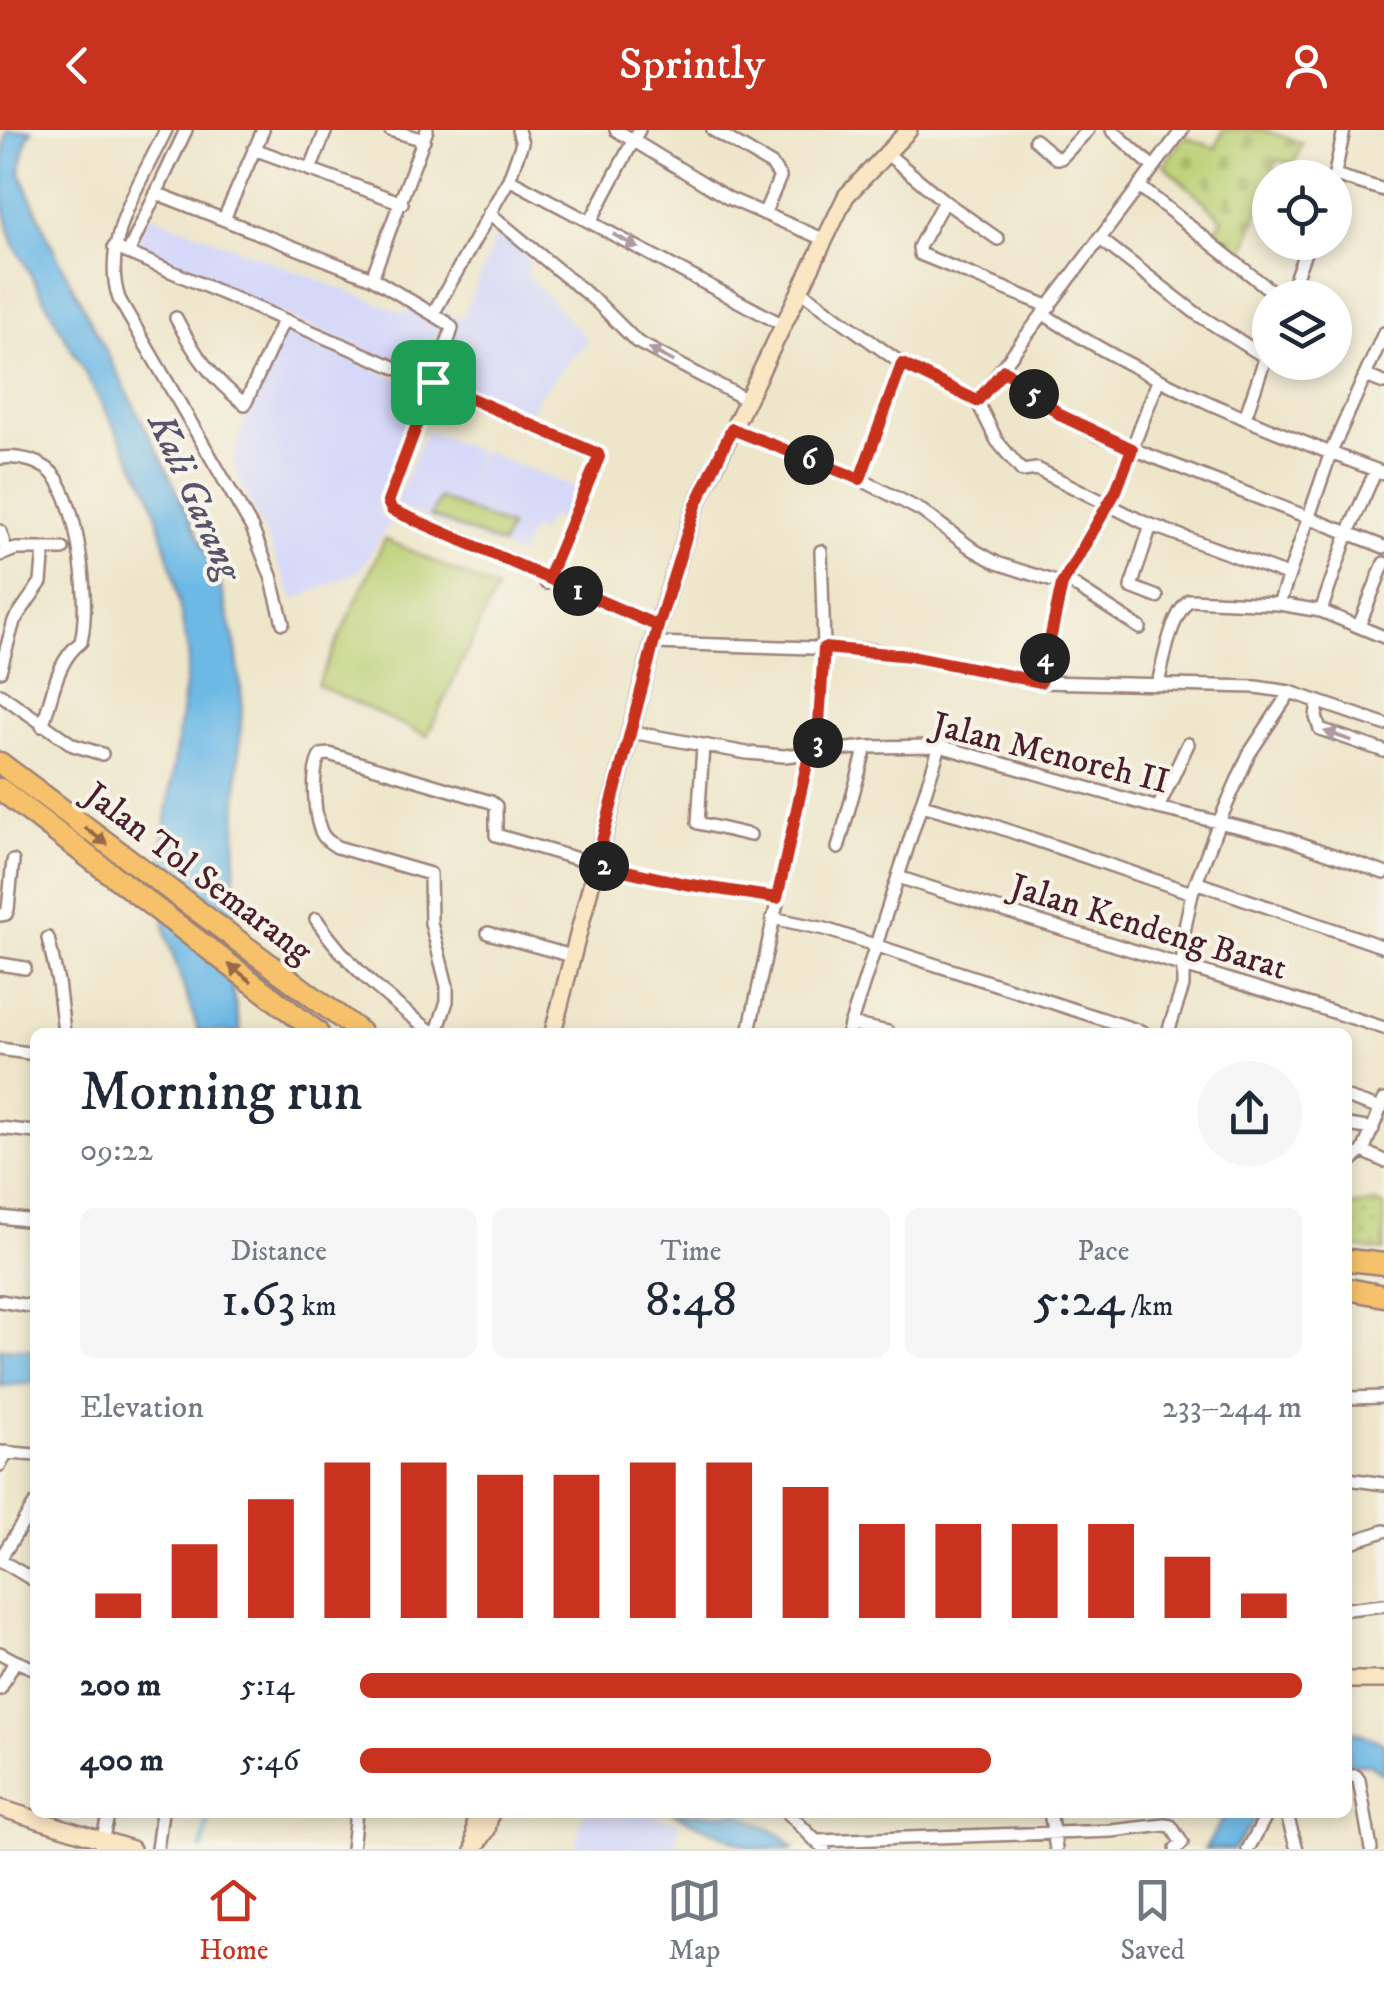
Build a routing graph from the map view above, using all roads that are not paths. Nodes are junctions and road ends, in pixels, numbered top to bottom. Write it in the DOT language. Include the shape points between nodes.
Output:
graph roads {
  1 [pos="166,130"];
  2 [pos="186,130"];
  3 [pos="263,130"];
  4 [pos="326,130"];
  5 [pos="390,130"];
  6 [pos="616,130"];
  7 [pos="714,130"];
  8 [pos="910,130"];
  9 [pos="1088,130"];
  10 [pos="1112,130"];
  11 [pos="1182,130"];
  12 [pos="1344,130"];
  13 [pos="522,133"];
  14 [pos="426,135"];
  15 [pos="636,135"];
  16 [pos="1035,140"];
  17 [pos="254,149"];
  18 [pos="885,152"];
  19 [pos="1337,160"];
  20 [pos="1153,167"];
  21 [pos="310,170"];
  22 [pos="509,179"];
  23 [pos="1352,181"];
  24 [pos="1139,186"];
  25 [pos="1384,190"];
  26 [pos="156,193"];
  27 [pos="944,201"];
  28 [pos="402,203"];
  29 [pos="489,213"];
  30 [pos="764,214"];
  31 [pos="224,219"];
  32 [pos="590,222"];
  33 [pos="1099,238"];
  34 [pos="998,239"];
  35 [pos="822,240"];
  36 [pos="114,248"];
  37 [pos="128,253"];
  38 [pos="372,278"];
  39 [pos="1257,280"];
  40 [pos="801,291"];
  41 [pos="1047,311"];
  42 [pos="434,312"];
  43 [pos="176,318"];
  44 [pos="282,321"];
  45 [pos="785,326"];
  46 [pos="1384,333"];
  47 [pos="1252,342"];
  48 [pos="902,364"];
  49 [pos="1004,370"];
  50 [pos="1366,376"];
  51 [pos="1257,380"];
  52 [pos="1158,381"];
  53 [pos="433,382"];
  54 [pos="1384,383"];
  55 [pos="747,400"];
  56 [pos="977,401"];
  57 [pos="1245,418"];
  58 [pos="732,429"];
  59 [pos="1132,449"];
  60 [pos="1331,452"];
  61 [pos="0,458"];
  62 [pos="1380,472"];
  63 [pos="860,479"];
  64 [pos="1108,504"];
  65 [pos="1306,519"];
  66 [pos="1151,526"];
  67 [pos="0,531"];
  68 [pos="1348,534"];
  69 [pos="1384,547"];
  70 [pos="44,549"];
  71 [pos="63,549"];
  72 [pos="822,551"];
  73 [pos="4,553"];
  74 [pos="1384,563"];
  75 [pos="1287,574"];
  76 [pos="547,580"];
  77 [pos="1064,582"];
  78 [pos="1378,595"];
  79 [pos="1158,597"];
  80 [pos="1279,604"];
  81 [pos="1320,611"];
  82 [pos="282,623"];
  83 [pos="658,626"];
  84 [pos="1359,626"];
  85 [pos="1140,628"];
  86 [pos="1384,637"];
  87 [pos="654,643"];
  88 [pos="824,648"];
  89 [pos="0,670"];
  90 [pos="1041,682"];
  91 [pos="1158,683"];
  92 [pos="1290,692"];
  93 [pos="0,694"];
  94 [pos="1318,701"];
  95 [pos="1384,724"];
  96 [pos="42,726"];
  97 [pos="631,732"];
  98 [pos="1188,744"];
  99 [pos="703,746"];
  100 [pos="940,746"];
  101 [pos="866,747"];
  102 [pos="1384,751"];
  103 [pos="102,754"];
  104 [pos="813,754"];
  105 [pos="0,763"];
  106 [pos="9,787"];
  107 [pos="922,805"];
  108 [pos="1158,808"];
  109 [pos="1218,822"];
  110 [pos="750,835"];
  111 [pos="838,848"];
  112 [pos="13,860"];
  113 [pos="596,864"];
  114 [pos="1384,874"];
  115 [pos="898,877"];
  116 [pos="1195,888"];
  117 [pos="777,898"];
  118 [pos="3,914"];
  119 [pos="772,918"];
  120 [pos="316,919"];
  121 [pos="488,933"];
  122 [pos="48,938"];
  123 [pos="876,945"];
  124 [pos="1384,947"];
  125 [pos="572,956"];
  126 [pos="0,964"];
  127 [pos="1184,966"];
  128 [pos="25,968"];
  129 [pos="64,1028"];
  130 [pos="313,1028"];
  131 [pos="354,1028"];
  132 [pos="430,1028"];
  133 [pos="436,1028"];
  134 [pos="554,1028"];
  135 [pos="749,1028"];
  136 [pos="849,1028"];
  137 [pos="1131,1028"];
  138 [pos="1169,1028"];
  139 [pos="1384,1028"];
  140 [pos="0,1049"];
  141 [pos="30,1053"];
  142 [pos="1352,1099"];
  143 [pos="1382,1104"];
  144 [pos="1352,1126"];
  145 [pos="0,1128"];
  146 [pos="1373,1129"];
  147 [pos="30,1131"];
  148 [pos="1364,1151"];
  149 [pos="1352,1160"];
  150 [pos="1384,1161"];
  151 [pos="0,1217"];
  152 [pos="30,1220"];
  153 [pos="1352,1260"];
  154 [pos="1384,1264"];
  155 [pos="1352,1277"];
  156 [pos="1384,1281"];
  157 [pos="1352,1289"];
  158 [pos="1384,1296"];
  159 [pos="0,1301"];
  160 [pos="30,1306"];
  161 [pos="1384,1397"];
  162 [pos="1352,1398"];
  163 [pos="4,1452"];
  164 [pos="30,1455"];
  165 [pos="0,1466"];
  166 [pos="1352,1480"];
  167 [pos="1384,1484"];
  168 [pos="30,1512"];
  169 [pos="1384,1530"];
  170 [pos="1352,1542"];
  171 [pos="0,1560"];
  172 [pos="30,1578"];
  173 [pos="1384,1605"];
  174 [pos="1352,1609"];
  175 [pos="0,1654"];
  176 [pos="16,1661"];
  177 [pos="30,1667"];
  178 [pos="1352,1680"];
  179 [pos="1384,1680"];
  180 [pos="0,1688"];
  181 [pos="1352,1776"];
  182 [pos="0,1808"];
  183 [pos="108,1818"];
  184 [pos="161,1818"];
  185 [pos="355,1818"];
  186 [pos="475,1818"];
  187 [pos="490,1818"];
  188 [pos="793,1818"];
  189 [pos="1051,1818"];
  190 [pos="1265,1818"];
  191 [pos="1288,1818"];
  192 [pos="1054,1833"];
  193 [pos="101,1844"];
  194 [pos="821,1845"];
  195 [pos="1179,1845"];
  196 [pos="1252,1846"];
  197 [pos="475,1847"];
  198 [pos="132,1849"];
  199 [pos="157,1849"];
  200 [pos="352,1849"];
  201 [pos="1056,1849"];
  202 [pos="1297,1849"];
  203 [pos="1371,1849"];
  1 -- 36 [label="street"];
  2 -- 26 [label="street"];
  3 -- 17 [label="street"];
  4 -- 21 [label="street"];
  5 -- 14 [label="street"];
  6 -- 15 [label="street"];
  7 -- 30 [label="street" via="780,176"];
  8 -- 18 [label="main road"];
  9 -- 16 [label="street" via="1061,158"];
  10 -- 20 [label="street"];
  11 -- 20 [label="street"];
  12 -- 19 [label="street"];
  13 -- 22 [label="street"];
  14 -- 28 [label="street"];
  15 -- 30 [label="street" via="728,198"];
  15 -- 32 [label="street"];
  17 -- 21 [label="street"];
  17 -- 31 [label="street"];
  18 -- 27 [label="street"];
  18 -- 35 [label="main road" via="846,196"];
  20 -- 24 [label="street"];
  21 -- 28 [label="street"];
  22 -- 29 [label="street"];
  22 -- 32 [label="street"];
  23 -- 25 [label="street"];
  24 -- 33 [label="street"];
  24 -- 39 [label="street"];
  26 -- 31 [label="street"];
  26 -- 37 [label="street"];
  27 -- 34 [label="street"];
  27 -- 41 [label="street" via="920,254"];
  28 -- 38 [label="street"];
  29 -- 42 [label="street"];
  55 -- 29 [label="street, one-way" via="637,342"];
  30 -- 35 [label="street"];
  31 -- 38 [label="street"];
  32 -- 45 [label="street, one-way"];
  33 -- 41 [label="street"];
  33 -- 47 [label="street" via="1197,314"];
  35 -- 40 [label="main road"];
  36 -- 37 [label="street"];
  36 -- 82 [label="street" via="119,299 252,528"];
  37 -- 44 [label="street"];
  38 -- 42 [label="street"];
  40 -- 45 [label="main road"];
  40 -- 48 [label="street"];
  41 -- 49 [label="street"];
  41 -- 52 [label="street"];
  42 -- 53 [label="street" via="452,328"];
  43 -- 44 [label="street" via="202,365 246,404"];
  44 -- 53 [label="street"];
  45 -- 55 [label="main road"];
  46 -- 50 [label="street"];
  48 -- 56 [label="street"];
  48 -- 63 [label="street"];
  49 -- 56 [label="street"];
  49 -- 59 [label="street" via="1062,416"];
  50 -- 54 [label="street"];
  50 -- 60 [label="street"];
  51 -- 57 [label="street"];
  52 -- 57 [label="street"];
  52 -- 59 [label="street"];
  53 -- 76 [label="street" via="389,507"];
  53 -- 76 [label="street" via="598,454"];
  55 -- 58 [label="main road"];
  56 -- 64 [label="street" via="1020,470 1037,469"];
  57 -- 60 [label="street"];
  58 -- 63 [label="street"];
  58 -- 83 [label="main road" via="696,505"];
  59 -- 64 [label="street"];
  59 -- 65 [label="street"];
  60 -- 62 [label="street"];
  60 -- 65 [label="street"];
  61 -- 96 [label="street" via="26,459 56,478 84,581 81,642 60,666"];
  62 -- 68 [label="street"];
  63 -- 77 [label="street" via="997,562"];
  64 -- 66 [label="street"];
  64 -- 77 [label="street"];
  65 -- 68 [label="street"];
  65 -- 75 [label="street"];
  66 -- 75 [label="street"];
  66 -- 79 [label="street" via="1131,587"];
  67 -- 73 [label="street"];
  68 -- 69 [label="street"];
  68 -- 81 [label="street"];
  70 -- 71 [label="street"];
  70 -- 73 [label="street"];
  70 -- 89 [label="street" via="41,582 14,620"];
  72 -- 88 [label="street"];
  74 -- 78 [label="street"];
  75 -- 80 [label="street"];
  76 -- 83 [label="street"];
  77 -- 85 [label="street"];
  77 -- 90 [label="street"];
  78 -- 84 [label="street"];
  80 -- 81 [label="street"];
  80 -- 91 [label="street" via="1186,601"];
  81 -- 84 [label="street"];
  83 -- 87 [label="main road"];
  84 -- 86 [label="street"];
  87 -- 88 [label="street"];
  87 -- 97 [label="main road"];
  88 -- 90 [label="street" via="911,656"];
  88 -- 104 [label="street"];
  90 -- 91 [label="street"];
  91 -- 92 [label="street"];
  92 -- 94 [label="street"];
  92 -- 109 [label="street" via="1249,754"];
  93 -- 96 [label="street"];
  94 -- 95 [label="street"];
  102 -- 94 [label="street, one-way" via="1320,730"];
  96 -- 103 [label="street"];
  97 -- 99 [label="street, Jalan Menoreh II"];
  97 -- 113 [label="main road"];
  98 -- 108 [label="street"];
  99 -- 104 [label="street, Jalan Menoreh II"];
  99 -- 110 [label="street" via="698,822"];
  100 -- 101 [label="street, Jalan Menoreh II"];
  100 -- 107 [label="street"];
  100 -- 108 [label="street, Jalan Menoreh II"];
  101 -- 104 [label="street, Jalan Menoreh II"];
  101 -- 111 [label="street"];
  104 -- 117 [label="street"];
  105 -- 106 [label="highway, Jalan Tol Semarang"];
  130 -- 106 [label="highway, Jalan Tol Semarang, one-way"];
  106 -- 131 [label="highway, Jalan Tol Semarang, one-way"];
  107 -- 115 [label="street"];
  107 -- 116 [label="street"];
  108 -- 109 [label="street, Jalan Menoreh II"];
  109 -- 114 [label="street, Jalan Menoreh II"];
  109 -- 116 [label="street"];
  112 -- 118 [label="street"];
  113 -- 117 [label="street"];
  113 -- 125 [label="main road"];
  113 -- 133 [label="street" via="496,835 491,802 321,754 314,768 318,821 327,840 430,874 431,923 447,986"];
  115 -- 123 [label="street"];
  115 -- 127 [label="street, Jalan Kendeng Barat"];
  116 -- 124 [label="street"];
  116 -- 127 [label="street" via="1183,937"];
  117 -- 119 [label="street"];
  119 -- 123 [label="street"];
  119 -- 135 [label="street"];
  120 -- 132 [label="street" via="380,992"];
  121 -- 125 [label="street"];
  122 -- 129 [label="street"];
  123 -- 136 [label="street"];
  123 -- 137 [label="street"];
  125 -- 134 [label="main road"];
  126 -- 128 [label="street"];
  127 -- 138 [label="street"];
  127 -- 139 [label="street, Jalan Kendeng Barat"];
  140 -- 141 [label="street"];
  142 -- 143 [label="street"];
  143 -- 146 [label="street"];
  144 -- 146 [label="street"];
  145 -- 147 [label="street"];
  146 -- 148 [label="street"];
  148 -- 149 [label="street"];
  148 -- 150 [label="street"];
  151 -- 152 [label="street"];
  153 -- 154 [label="highway"];
  155 -- 156 [label="highway"];
  157 -- 158 [label="highway"];
  159 -- 160 [label="street"];
  161 -- 162 [label="street"];
  163 -- 164 [label="street"];
  163 -- 165 [label="street"];
  166 -- 167 [label="street"];
  168 -- 171 [label="street"];
  169 -- 170 [label="street"];
  171 -- 172 [label="street"];
  173 -- 174 [label="street"];
  175 -- 176 [label="street"];
  176 -- 177 [label="street"];
  176 -- 180 [label="street"];
  178 -- 179 [label="main road"];
  181 -- 203 [label="street" via="1361,1788"];
  182 -- 193 [label="main road"];
  183 -- 193 [label="street"];
  184 -- 199 [label="street"];
  185 -- 200 [label="street"];
  186 -- 197 [label="main road"];
  187 -- 197 [label="main road"];
  188 -- 194 [label="street"];
  189 -- 192 [label="street"];
  190 -- 196 [label="street"];
  191 -- 202 [label="street"];
  192 -- 194 [label="street"];
  192 -- 195 [label="street" via="1158,1824 1171,1826"];
  192 -- 201 [label="street"];
  193 -- 198 [label="main road"];
}
